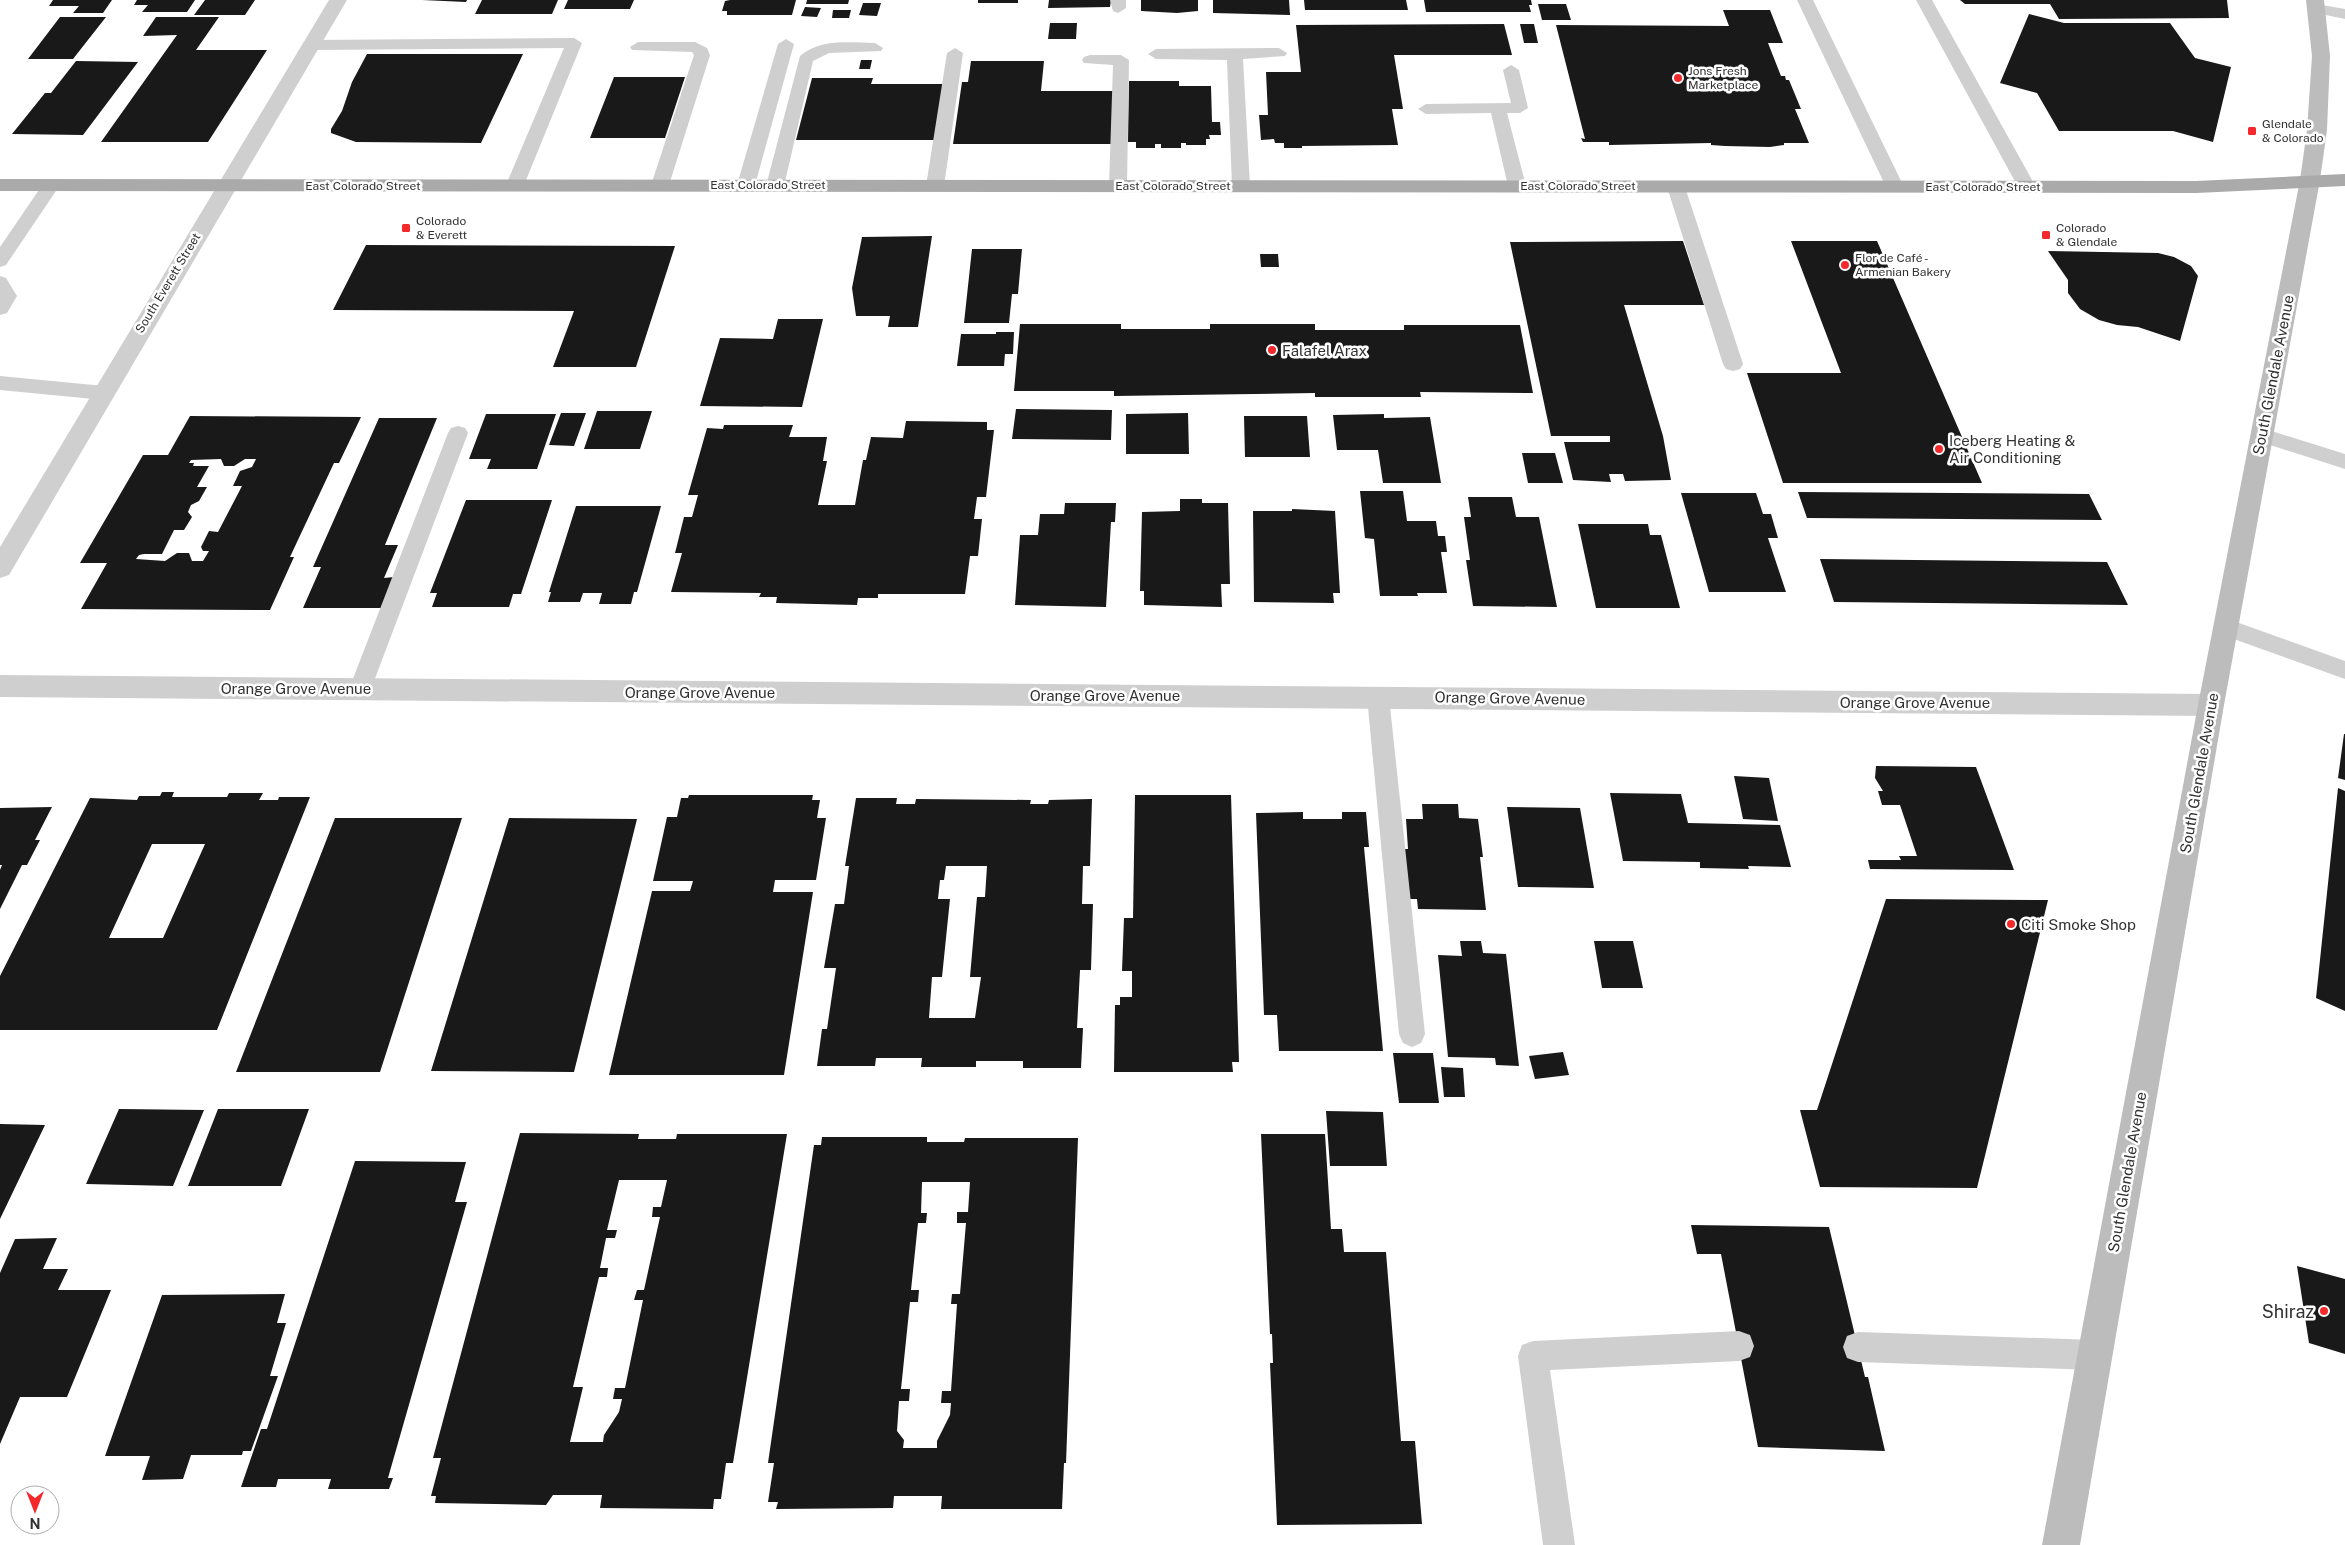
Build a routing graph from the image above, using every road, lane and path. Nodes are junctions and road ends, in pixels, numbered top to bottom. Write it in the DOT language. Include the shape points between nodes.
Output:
graph roads {
  1 [pos="338,0"];
  2 [pos="1805,0"];
  3 [pos="1924,0"];
  4 [pos="2315,5"];
  5 [pos="2345,14"];
  6 [pos="786,44"];
  7 [pos="311,45"];
  8 [pos="638,47"];
  9 [pos="875,48"];
  10 [pos="955,53"];
  11 [pos="1279,53"];
  12 [pos="1156,54"];
  13 [pos="1235,55"];
  14 [pos="1090,60"];
  15 [pos="1511,70"];
  16 [pos="1498,108"];
  17 [pos="1426,109"];
  18 [pos="2310,180"];
  19 [pos="2345,180"];
  20 [pos="0,185"];
  21 [pos="51,185"];
  22 [pos="515,185"];
  23 [pos="660,185"];
  24 [pos="746,185"];
  25 [pos="226,186"];
  26 [pos="775,186"];
  27 [pos="936,186"];
  28 [pos="1118,186"];
  29 [pos="1241,186"];
  30 [pos="1517,186"];
  31 [pos="1676,186"];
  32 [pos="1895,186"];
  33 [pos="2027,187"];
  34 [pos="0,261"];
  35 [pos="0,282"];
  36 [pos="0,309"];
  37 [pos="1733,364"];
  38 [pos="0,383"];
  39 [pos="104,394"];
  40 [pos="458,433"];
  41 [pos="2262,435"];
  42 [pos="2345,462"];
  43 [pos="0,568"];
  44 [pos="2226,627"];
  45 [pos="2345,670"];
  46 [pos="0,686"];
  47 [pos="360,689"];
  48 [pos="1378,697"];
  49 [pos="2211,704"];
  50 [pos="1412,1034"];
  51 [pos="1739,1346"];
  52 [pos="1858,1347"];
  53 [pos="2095,1355"];
  54 [pos="1559,1545"];
  55 [pos="2061,1545"];
  1 -- 7 [label="street, South Everett Street"];
  2 -- 32 [label="lane"];
  3 -- 33 [label="lane"];
  4 -- 5 [label="lane"];
  4 -- 18 [label="main road, South Glendale Avenue" via="2321,63 2318,130"];
  6 -- 24 [label="lane"];
  7 -- 22 [label="lane" via="574,42"];
  7 -- 25 [label="street, South Everett Street"];
  8 -- 23 [label="lane" via="695,47 702,55"];
  9 -- 26 [label="lane" via="820,49 806,59"];
  10 -- 27 [label="lane"];
  11 -- 13 [label="lane"];
  12 -- 13 [label="lane"];
  13 -- 29 [label="lane"];
  14 -- 28 [label="lane" via="1121,60"];
  15 -- 16 [label="lane" via="1520,108"];
  16 -- 17 [label="lane"];
  16 -- 30 [label="lane"];
  18 -- 19 [label="main road, East Colorado Street"];
  18 -- 33 [label="main road, East Colorado Street" via="2196,187"];
  18 -- 41 [label="main road, South Glendale Avenue"];
  20 -- 21 [label="main road, East Colorado Street"];
  21 -- 25 [label="main road, East Colorado Street"];
  21 -- 34 [label="lane"];
  22 -- 23 [label="main road, East Colorado Street"];
  22 -- 25 [label="main road, East Colorado Street"];
  23 -- 24 [label="main road, East Colorado Street"];
  24 -- 26 [label="main road, East Colorado Street"];
  25 -- 39 [label="street, South Everett Street"];
  26 -- 27 [label="main road, East Colorado Street"];
  27 -- 28 [label="main road, East Colorado Street"];
  28 -- 29 [label="main road, East Colorado Street"];
  29 -- 30 [label="main road, East Colorado Street"];
  30 -- 31 [label="main road, East Colorado Street"];
  31 -- 32 [label="main road, East Colorado Street"];
  31 -- 37 [label="lane"];
  32 -- 33 [label="main road, East Colorado Street"];
  35 -- 36 [label="lane" via="8,296"];
  38 -- 39 [label="lane"];
  39 -- 43 [label="street, South Everett Street"];
  40 -- 47 [label="lane"];
  41 -- 42 [label="lane"];
  41 -- 44 [label="main road, South Glendale Avenue"];
  44 -- 45 [label="lane"];
  44 -- 49 [label="main road, South Glendale Avenue"];
  46 -- 47 [label="street, Orange Grove Avenue"];
  47 -- 48 [label="street, Orange Grove Avenue"];
  48 -- 49 [label="street, Orange Grove Avenue"];
  48 -- 50 [label="lane"];
  49 -- 53 [label="main road, South Glendale Avenue"];
  51 -- 54 [label="lane" via="1533,1356"];
  52 -- 53 [label="lane"];
  53 -- 55 [label="main road, South Glendale Avenue"];
}
